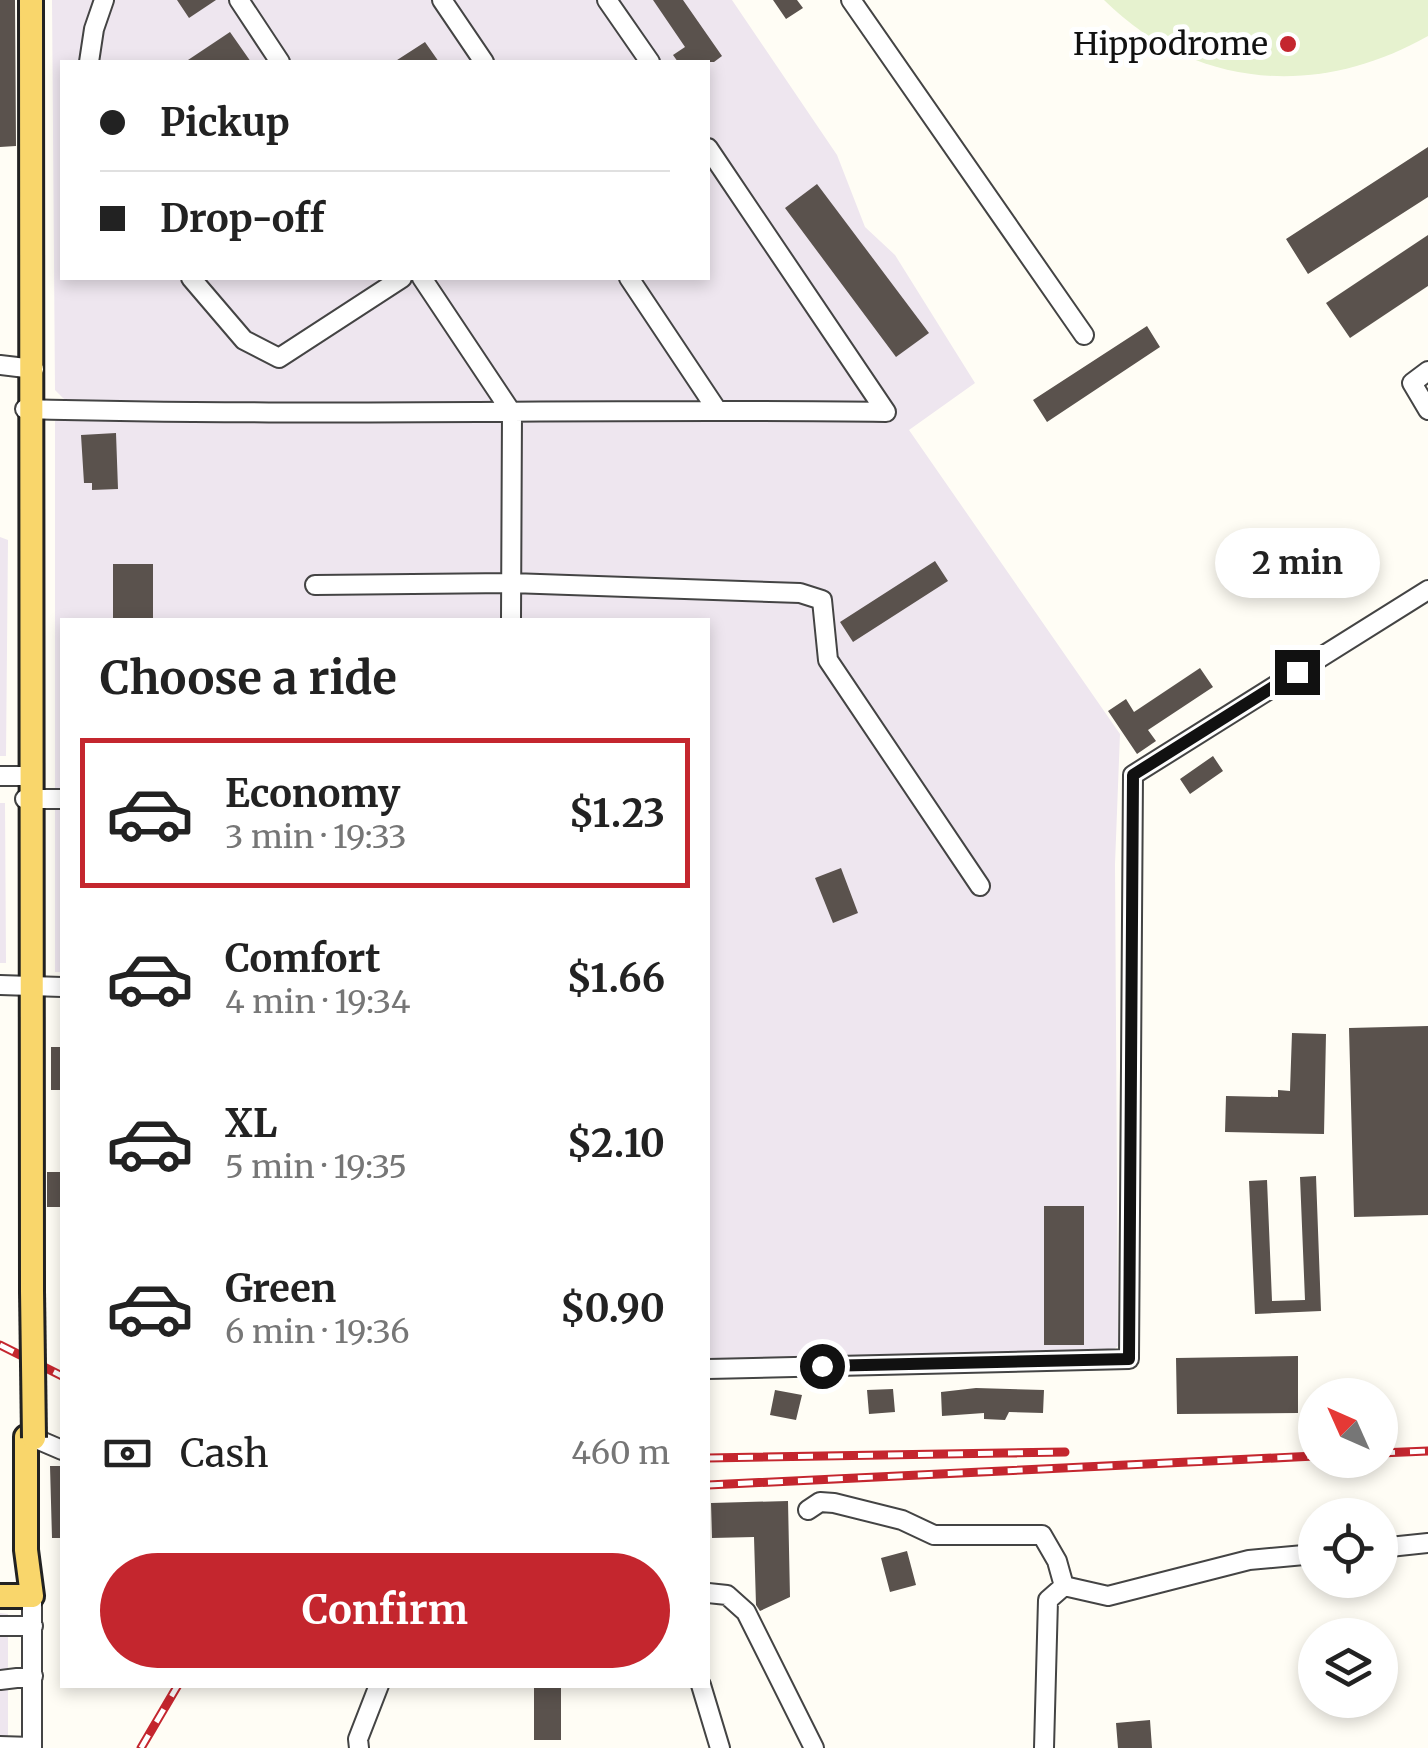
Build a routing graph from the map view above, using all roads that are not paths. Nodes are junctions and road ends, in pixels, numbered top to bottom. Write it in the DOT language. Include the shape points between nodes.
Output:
graph roads {
  1 [pos="28,0"];
  2 [pos="104,0"];
  3 [pos="239,0"];
  4 [pos="442,0"];
  5 [pos="607,0"];
  6 [pos="851,0"];
  7 [pos="89,60"];
  8 [pos="279,60"];
  9 [pos="483,60"];
  10 [pos="649,60"];
  11 [pos="710,151"];
  12 [pos="193,280"];
  13 [pos="399,280"];
  14 [pos="423,280"];
  15 [pos="629,280"];
  16 [pos="1084,336"];
  17 [pos="0,365"];
  18 [pos="29,369"];
  19 [pos="1428,371"];
  20 [pos="29,409"];
  21 [pos="717,410"];
  22 [pos="1428,410"];
  23 [pos="512,413"];
  24 [pos="511,583"];
  25 [pos="315,585"];
  26 [pos="1428,590"];
  27 [pos="511,618"];
  28 [pos="0,776"];
  29 [pos="29,787"];
  30 [pos="60,797"];
  31 [pos="980,886"];
  32 [pos="29,985"];
  33 [pos="0,986"];
  34 [pos="60,986"];
  35 [pos="710,1369"];
  36 [pos="30,1437"];
  37 [pos="60,1449"];
  38 [pos="808,1510"];
  39 [pos="1428,1543"];
  40 [pos="1398,1546"];
  41 [pos="1298,1556"];
  42 [pos="1064,1586"];
  43 [pos="710,1593"];
  44 [pos="0,1596"];
  45 [pos="32,1596"];
  46 [pos="0,1626"];
  47 [pos="32,1626"];
  48 [pos="33,1676"];
  49 [pos="0,1680"];
  50 [pos="379,1688"];
  51 [pos="702,1688"];
  52 [pos="0,1746"];
  53 [pos="32,1747"];
  54 [pos="359,1748"];
  55 [pos="720,1748"];
  56 [pos="814,1748"];
  57 [pos="1044,1748"];
  1 -- 18 [label="main road"];
  2 -- 7 [label="street"];
  3 -- 8 [label="street"];
  4 -- 9 [label="street"];
  5 -- 10 [label="street"];
  6 -- 16 [label="street"];
  11 -- 21 [label="street" via="886,412"];
  12 -- 13 [label="street" via="244,340 279,358"];
  14 -- 23 [label="street"];
  15 -- 21 [label="street"];
  17 -- 18 [label="street"];
  18 -- 20 [label="main road"];
  19 -- 22 [label="street" via="1412,383"];
  20 -- 23 [label="street"];
  20 -- 29 [label="main road"];
  21 -- 23 [label="street"];
  23 -- 24 [label="street"];
  24 -- 25 [label="street"];
  24 -- 27 [label="street"];
  24 -- 31 [label="street" via="800,592 822,600 828,660"];
  26 -- 35 [label="street" via="1133,775 1129,1359"];
  28 -- 29 [label="street"];
  29 -- 30 [label="street"];
  29 -- 32 [label="main road"];
  32 -- 33 [label="street"];
  32 -- 34 [label="street"];
  32 -- 36 [label="main road, bridge"];
  36 -- 37 [label="street"];
  36 -- 45 [label="main road"];
  38 -- 42 [label="street" via="834,1503 934,1534 1042,1536"];
  39 -- 40 [label="street"];
  41 -- 42 [label="street" via="1248,1560 1108,1596"];
  42 -- 57 [label="street" via="1048,1600"];
  43 -- 56 [label="street" via="727,1596 746,1612"];
  44 -- 45 [label="main road"];
  45 -- 47 [label="street"];
  46 -- 47 [label="street"];
  47 -- 48 [label="street"];
  48 -- 49 [label="street"];
  48 -- 53 [label="street"];
  50 -- 54 [label="street"];
  51 -- 55 [label="street"];
  52 -- 53 [label="street"];
}
